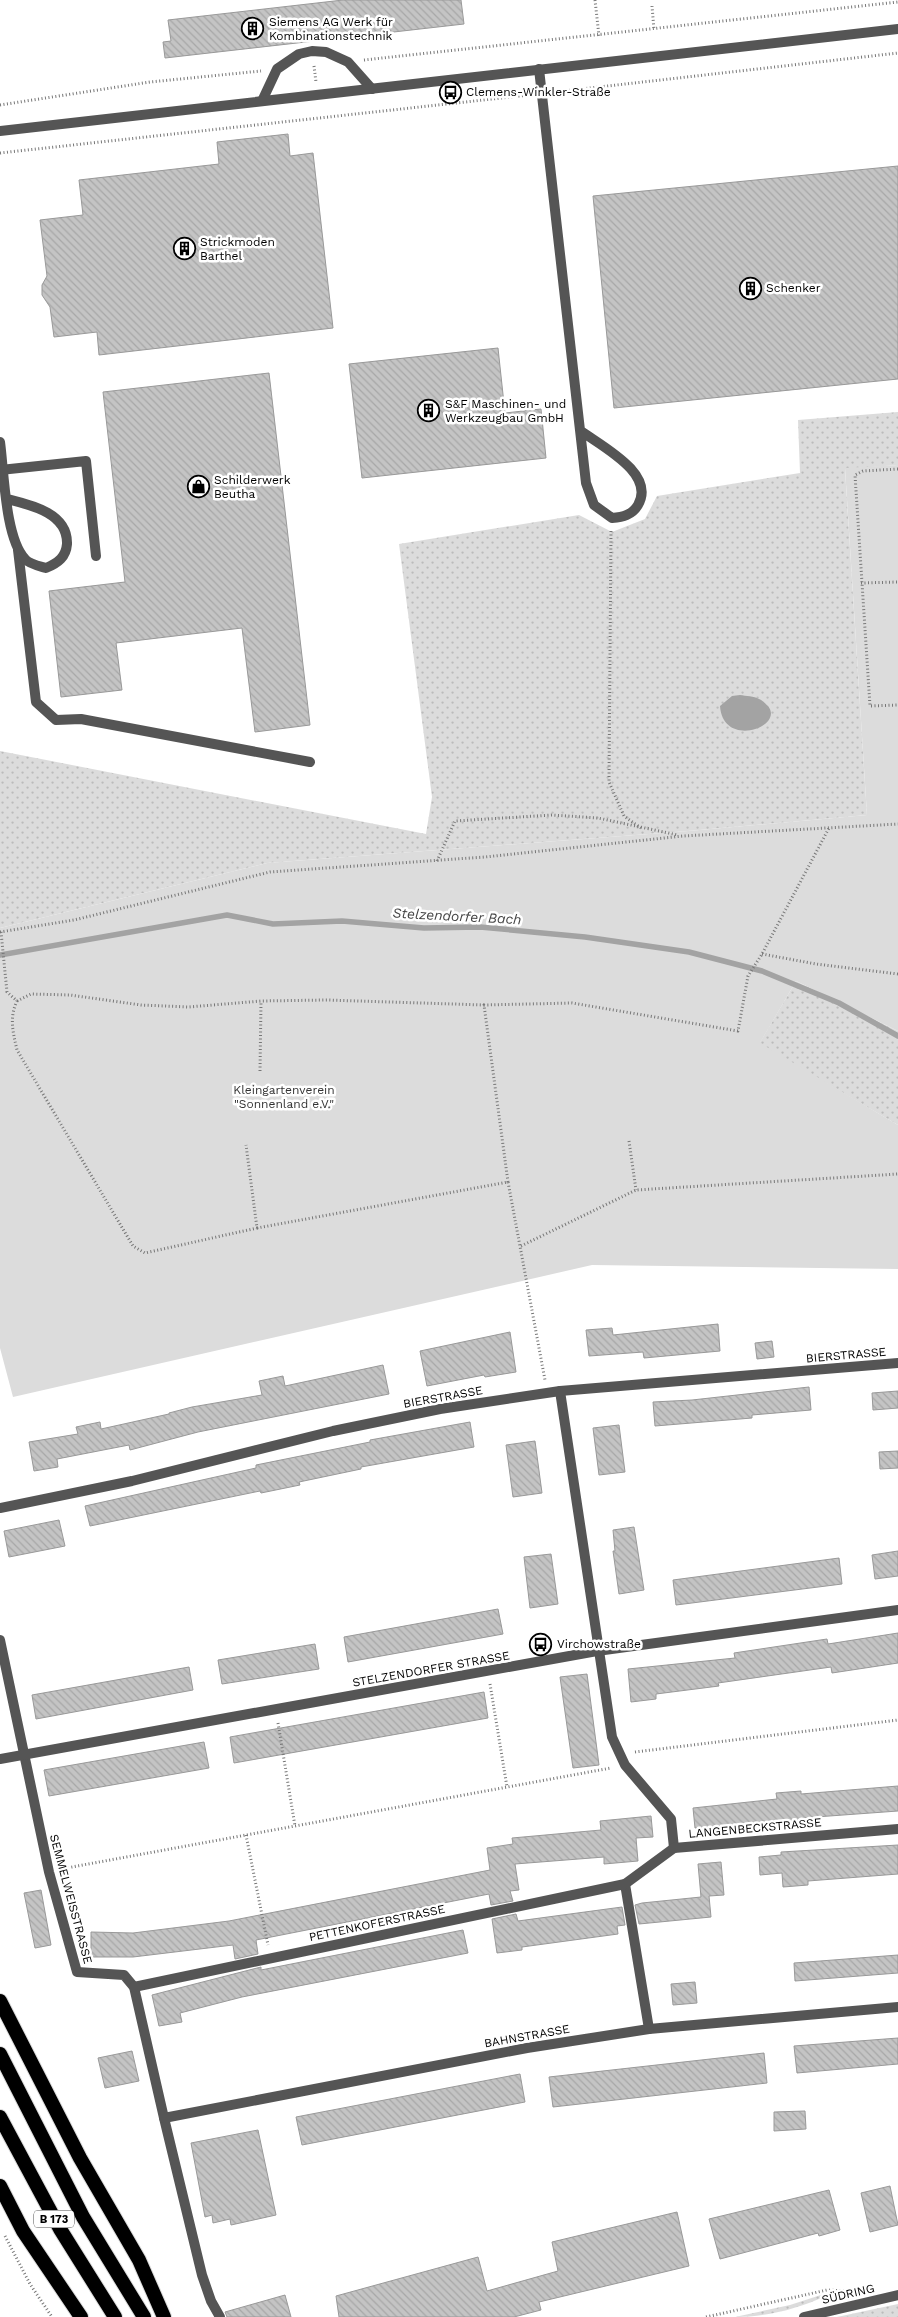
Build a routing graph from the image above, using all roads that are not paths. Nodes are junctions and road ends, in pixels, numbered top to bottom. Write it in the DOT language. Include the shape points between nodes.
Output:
graph roads {
  1 [pos="898,29"];
  2 [pos="539,69"];
  3 [pos="372,89"];
  4 [pos="262,102"];
  5 [pos="0,130"];
  6 [pos="581,432"];
  7 [pos="0,442"];
  8 [pos="2,470"];
  9 [pos="7,499"];
  10 [pos="18,550"];
  11 [pos="96,556"];
  12 [pos="310,762"];
  13 [pos="898,1363"];
  14 [pos="560,1392"];
  15 [pos="0,1508"];
  16 [pos="898,1610"];
  17 [pos="0,1640"];
  18 [pos="597,1651"];
  19 [pos="23,1754"];
  20 [pos="0,1759"];
  21 [pos="898,1829"];
  22 [pos="674,1848"];
  23 [pos="625,1884"];
  24 [pos="134,1987"];
  25 [pos="0,2001"];
  26 [pos="898,2007"];
  27 [pos="649,2029"];
  28 [pos="0,2054"];
  29 [pos="0,2117"];
  30 [pos="164,2118"];
  31 [pos="0,2186"];
  32 [pos="898,2295"];
  33 [pos="81,2317"];
  34 [pos="115,2317"];
  35 [pos="144,2317"];
  36 [pos="164,2317"];
  37 [pos="220,2317"];
  38 [pos="804,2317"];
  1 -- 2 [label="street"];
  2 -- 3 [label="street"];
  2 -- 6 [label="street"];
  3 -- 4 [label="street"];
  3 -- 4 [label="street" via="348,62 326,52 312,51 298,54 277,69"];
  4 -- 5 [label="street"];
  6 -- 6 [label="street" via="586,483 594,505 612,518 624,517 634,511 642,497 642,485 635,471"];
  7 -- 8 [label="street"];
  8 -- 9 [label="street"];
  8 -- 11 [label="street" via="86,461"];
  9 -- 10 [label="street"];
  9 -- 10 [label="street" via="38,507 57,518 67,535 66,552 57,564 46,568 26,561"];
  10 -- 12 [label="street" via="36,702 56,720 81,719"];
  13 -- 14 [label="street, BIERSTRASSE"];
  14 -- 15 [label="street, BIERSTRASSE" via="440,1410 333,1431 132,1481"];
  14 -- 18 [label="street"];
  16 -- 18 [label="street, STELZENDORFER STRASSE"];
  17 -- 19 [label="street, SEMMELWEISSTRASSE"];
  18 -- 19 [label="street, STELZENDORFER STRASSE"];
  18 -- 22 [label="street" via="612,1738 625,1765 672,1819"];
  19 -- 20 [label="street, STELZENDORFER STRASSE"];
  19 -- 24 [label="street, SEMMELWEISSTRASSE" via="48,1872 77,1972 124,1975"];
  21 -- 22 [label="street, LANGENBECKSTRASSE"];
  22 -- 23 [label="street, LANGENBECKSTRASSE"];
  23 -- 24 [label="street, PETTENKOFERSTRASSE"];
  23 -- 27 [label="street"];
  24 -- 30 [label="street"];
  25 -- 36 [label="highway" via="80,2158 139,2260"];
  26 -- 27 [label="street, BAHNSTRASSE"];
  27 -- 30 [label="street, BAHNSTRASSE" via="527,2048"];
  28 -- 35 [label="highway" via="83,2217"];
  29 -- 34 [label="highway, B 173" via="60,2229"];
  30 -- 37 [label="street" via="202,2275"];
  31 -- 33 [label="highway" via="23,2231"];
  32 -- 38 [label="street, SÜDRING"];
}
